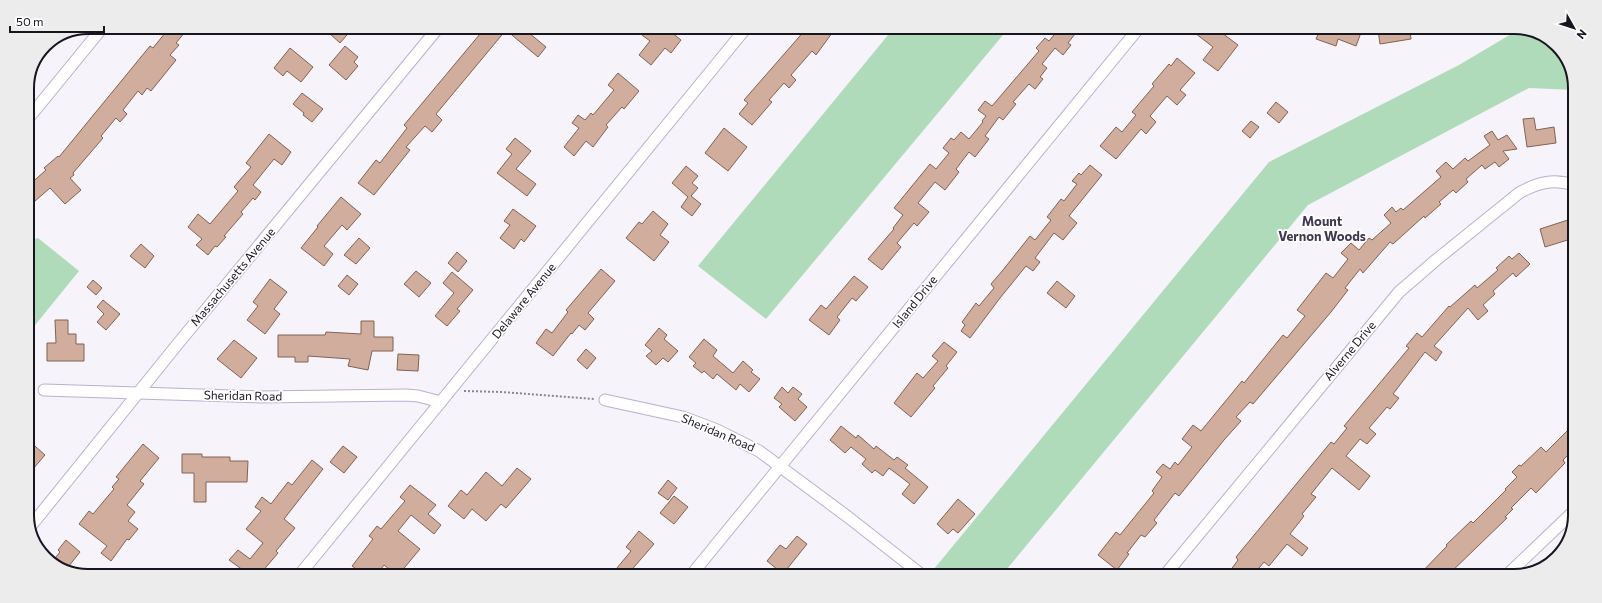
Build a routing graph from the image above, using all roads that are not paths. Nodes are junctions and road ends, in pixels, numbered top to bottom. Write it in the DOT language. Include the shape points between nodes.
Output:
graph roads {
  1 [pos="97,34"];
  2 [pos="433,34"];
  3 [pos="741,34"];
  4 [pos="1134,34"];
  5 [pos="34,111"];
  6 [pos="1568,183"];
  7 [pos="44,390"];
  8 [pos="139,393"];
  9 [pos="605,400"];
  10 [pos="441,402"];
  11 [pos="781,466"];
  12 [pos="1568,517"];
  13 [pos="34,522"];
  14 [pos="304,569"];
  15 [pos="696,569"];
  16 [pos="914,569"];
  17 [pos="1170,569"];
  18 [pos="1513,569"];
  1 -- 5 [label="street"];
  2 -- 8 [label="street, Massachusetts Avenue"];
  3 -- 10 [label="street, Delaware Avenue"];
  4 -- 11 [label="street, Island Drive"];
  6 -- 17 [label="street, Alverne Drive" via="1547,181 1519,193 1399,292"];
  7 -- 8 [label="street, Sheridan Road"];
  8 -- 10 [label="street, Sheridan Road" via="260,397 406,395"];
  8 -- 13 [label="street, Massachusetts Avenue"];
  9 -- 11 [label="street, Sheridan Road" via="662,412 717,430 759,451"];
  10 -- 14 [label="street, Delaware Avenue"];
  11 -- 15 [label="street, Island Drive"];
  11 -- 16 [label="street, Sheridan Road"];
  12 -- 18 [label="street"];
}
